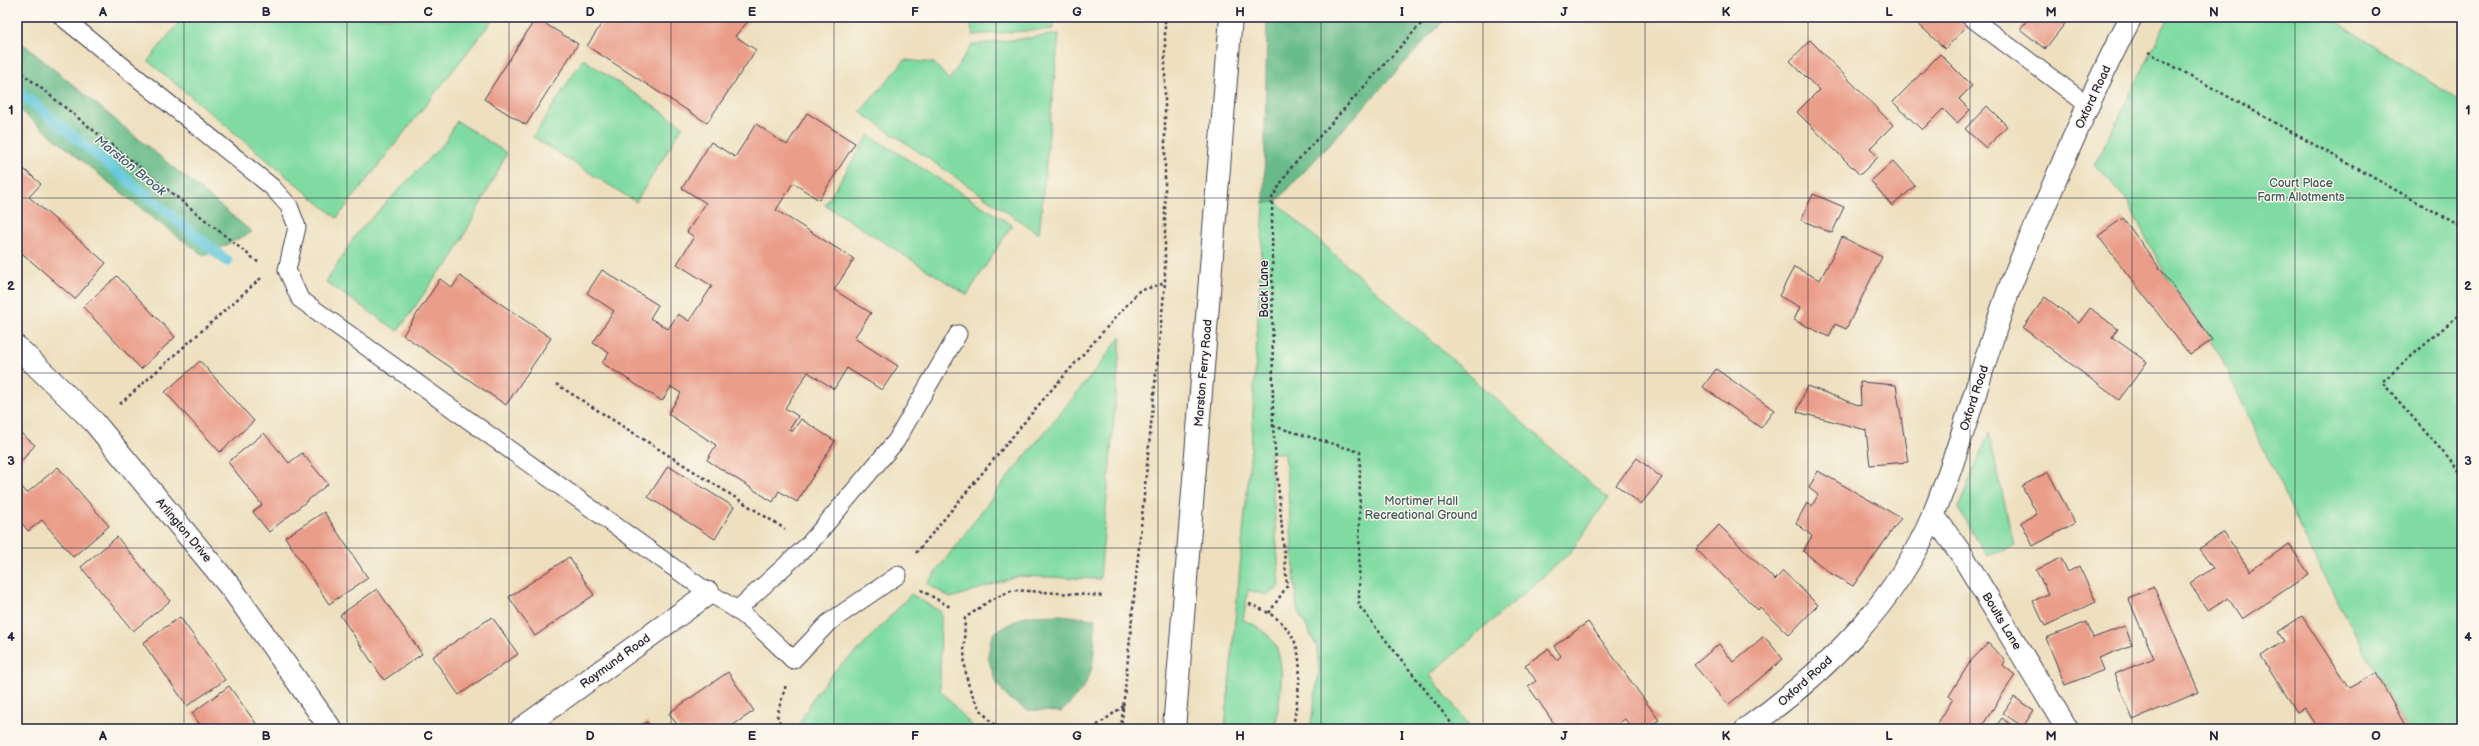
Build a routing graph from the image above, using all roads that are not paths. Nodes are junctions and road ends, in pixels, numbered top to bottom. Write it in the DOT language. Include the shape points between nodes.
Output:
graph roads {
  1 [pos="62,17"];
  2 [pos="1231,17"];
  3 [pos="1970,17"];
  4 [pos="2132,17"];
  5 [pos="2088,105"];
  6 [pos="958,334"];
  7 [pos="17,347"];
  8 [pos="1933,515"];
  9 [pos="898,576"];
  10 [pos="709,593"];
  11 [pos="738,609"];
  12 [pos="331,729"];
  13 [pos="521,729"];
  14 [pos="1174,729"];
  15 [pos="1746,729"];
  16 [pos="2067,729"];
  1 -- 10 [label="lane" via="272,187 289,206 297,227 287,270 300,299"];
  2 -- 14 [label="street, Marston Ferry Road"];
  3 -- 5 [label="lane"];
  4 -- 5 [label="street, Oxford Road"];
  5 -- 8 [label="street, Oxford Road" via="2005,300 1958,450"];
  6 -- 11 [label="lane" via="896,441 810,544"];
  7 -- 12 [label="street, Arlington Drive" via="94,422 232,589"];
  8 -- 15 [label="street, Oxford Road" via="1903,572 1870,619 1783,702"];
  8 -- 16 [label="street, Boults Lane" via="1962,555"];
  9 -- 11 [label="lane" via="828,623 793,660"];
  10 -- 11 [label="lane"];
  10 -- 13 [label="street, Raymund Road"];
}
